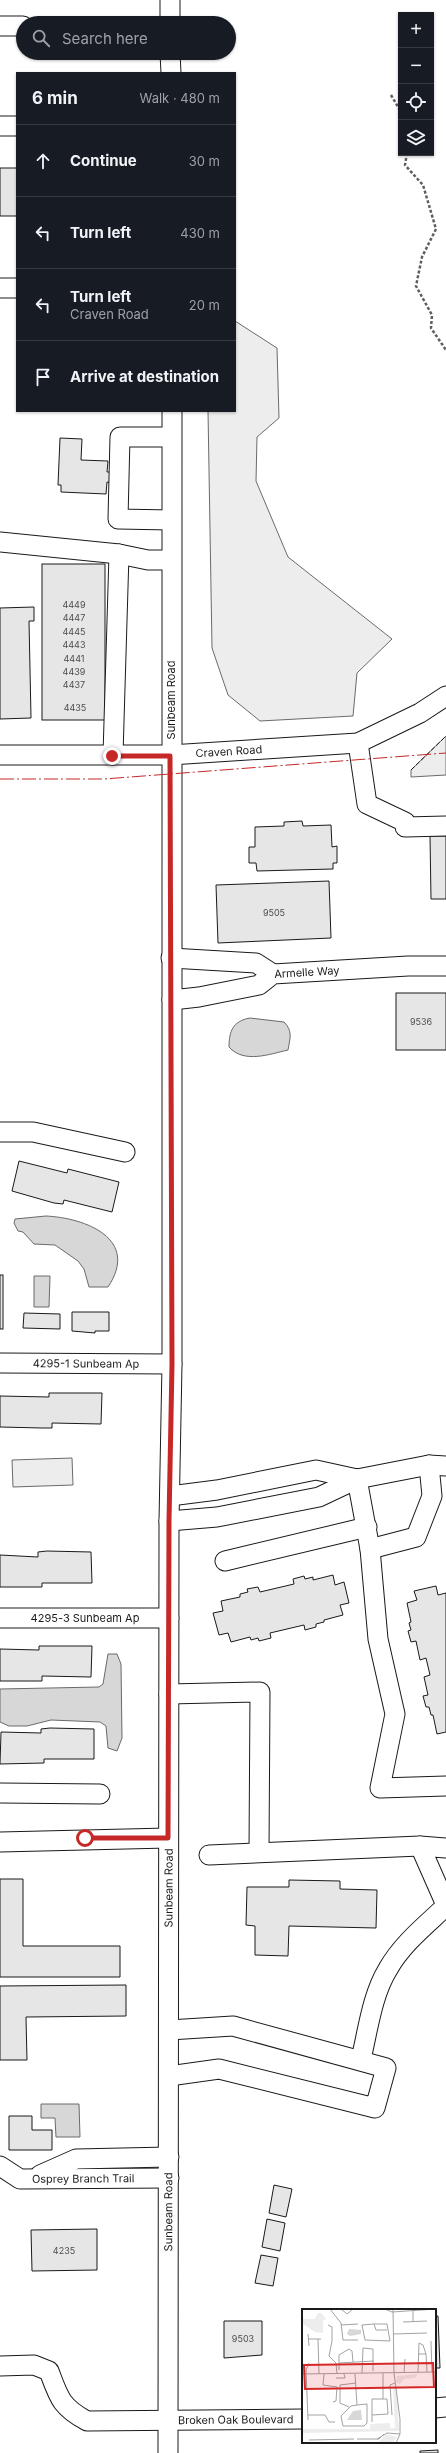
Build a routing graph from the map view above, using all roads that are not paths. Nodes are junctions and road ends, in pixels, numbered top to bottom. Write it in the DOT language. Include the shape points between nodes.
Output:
graph roads {
  1 [pos="170,0"];
  2 [pos="170,16"];
  3 [pos="0,26"];
  4 [pos="16,26"];
  5 [pos="170,60"];
  6 [pos="170,72"];
  7 [pos="0,126"];
  8 [pos="16,126"];
  9 [pos="0,288"];
  10 [pos="16,288"];
  11 [pos="172,412"];
  12 [pos="171,436"];
  13 [pos="171,520"];
  14 [pos="0,542"];
  15 [pos="119,554"];
  16 [pos="171,560"];
  17 [pos="446,696"];
  18 [pos="358,743"];
  19 [pos="0,755"];
  20 [pos="112,756"];
  21 [pos="170,756"];
  22 [pos="440,833"];
  23 [pos="171,958"];
  24 [pos="446,966"];
  25 [pos="273,974"];
  26 [pos="172,1000"];
  27 [pos="0,1132"];
  28 [pos="125,1152"];
  29 [pos="0,1363"];
  30 [pos="172,1364"];
  31 [pos="438,1466"];
  32 [pos="357,1479"];
  33 [pos="170,1496"];
  34 [pos="169,1521"];
  35 [pos="367,1527"];
  36 [pos="370,1549"];
  37 [pos="225,1560"];
  38 [pos="0,1618"];
  39 [pos="169,1618"];
  40 [pos="169,1694"];
  41 [pos="446,1786"];
  42 [pos="0,1793"];
  43 [pos="100,1794"];
  44 [pos="168,1838"];
  45 [pos="0,1842"];
  46 [pos="420,1846"];
  47 [pos="446,1848"];
  48 [pos="259,1852"];
  49 [pos="209,1856"];
  50 [pos="446,1905"];
  51 [pos="169,2030"];
  52 [pos="361,2059"];
  53 [pos="169,2076"];
  54 [pos="169,2157"];
  55 [pos="0,2166"];
  56 [pos="34,2178"];
  57 [pos="169,2178"];
  58 [pos="0,2366"];
  59 [pos="446,2407"];
  60 [pos="436,2408"];
  61 [pos="302,2418"];
  62 [pos="168,2421"];
  63 [pos="168,2453"];
  1 -- 2 [label="street"];
  3 -- 4 [label="street"];
  5 -- 6 [label="street"];
  7 -- 8 [label="street"];
  9 -- 10 [label="street"];
  11 -- 12 [label="street, Sunbeam Road"];
  12 -- 13 [label="street, Sunbeam Road"];
  12 -- 13 [label="street" via="120,437 118,519"];
  13 -- 16 [label="street, Sunbeam Road"];
  14 -- 15 [label="street"];
  15 -- 16 [label="street" via="148,560"];
  15 -- 20 [label="street"];
  16 -- 21 [label="street, Sunbeam Road"];
  17 -- 18 [label="street, Craven Road" via="420,713"];
  18 -- 21 [label="street, Craven Road"];
  18 -- 22 [label="street" via="367,804 405,822 405,827"];
  19 -- 20 [label="street, Craven Road"];
  20 -- 21 [label="street, Craven Road"];
  21 -- 23 [label="street, Sunbeam Road"];
  23 -- 25 [label="street" via="256,963"];
  23 -- 26 [label="street, Sunbeam Road"];
  24 -- 25 [label="street, Armelle Way"];
  25 -- 26 [label="street, Armelle Way" via="259,985"];
  26 -- 30 [label="street, Sunbeam Road"];
  27 -- 28 [label="street" via="33,1132"];
  29 -- 30 [label="street, 4295-1 Sunbeam Ap"];
  30 -- 33 [label="street, Sunbeam Road"];
  31 -- 32 [label="street"];
  31 -- 36 [label="street" via="432,1496 416,1537"];
  32 -- 33 [label="street" via="316,1470 217,1490"];
  32 -- 34 [label="street" via="319,1497 217,1517"];
  32 -- 35 [label="street"];
  33 -- 34 [label="street, Sunbeam Road"];
  34 -- 39 [label="street, Sunbeam Road"];
  35 -- 36 [label="street"];
  35 -- 37 [label="street"];
  36 -- 41 [label="street" via="378,1639 395,1714 380,1788"];
  38 -- 39 [label="street, 4295-3 Sunbeam Ap"];
  39 -- 40 [label="street, Sunbeam Road"];
  40 -- 44 [label="street, Sunbeam Road"];
  40 -- 48 [label="street" via="260,1692"];
  42 -- 43 [label="street"];
  44 -- 45 [label="street"];
  44 -- 51 [label="street, Sunbeam Road"];
  46 -- 47 [label="street"];
  46 -- 48 [label="street"];
  46 -- 50 [label="street"];
  48 -- 49 [label="street"];
  50 -- 52 [label="street" via="402,1950 388,1969 376,1996"];
  51 -- 52 [label="street" via="232,2026"];
  51 -- 53 [label="street, Sunbeam Road"];
  52 -- 53 [label="street" via="386,2068 375,2108 219,2069"];
  53 -- 54 [label="street, Sunbeam Road"];
  54 -- 56 [label="street" via="76,2159"];
  54 -- 57 [label="street, Sunbeam Road"];
  55 -- 56 [label="street, Osprey Branch Trail" via="20,2178"];
  56 -- 57 [label="street, Osprey Branch Trail"];
  57 -- 62 [label="street, Sunbeam Road"];
  58 -- 62 [label="street, Broken Oak Boulevard" via="34,2365 49,2371 58,2395 69,2411 87,2421"];
  59 -- 60 [label="street"];
  61 -- 62 [label="street, Broken Oak Boulevard"];
  62 -- 63 [label="street, Sunbeam Road"];
}
